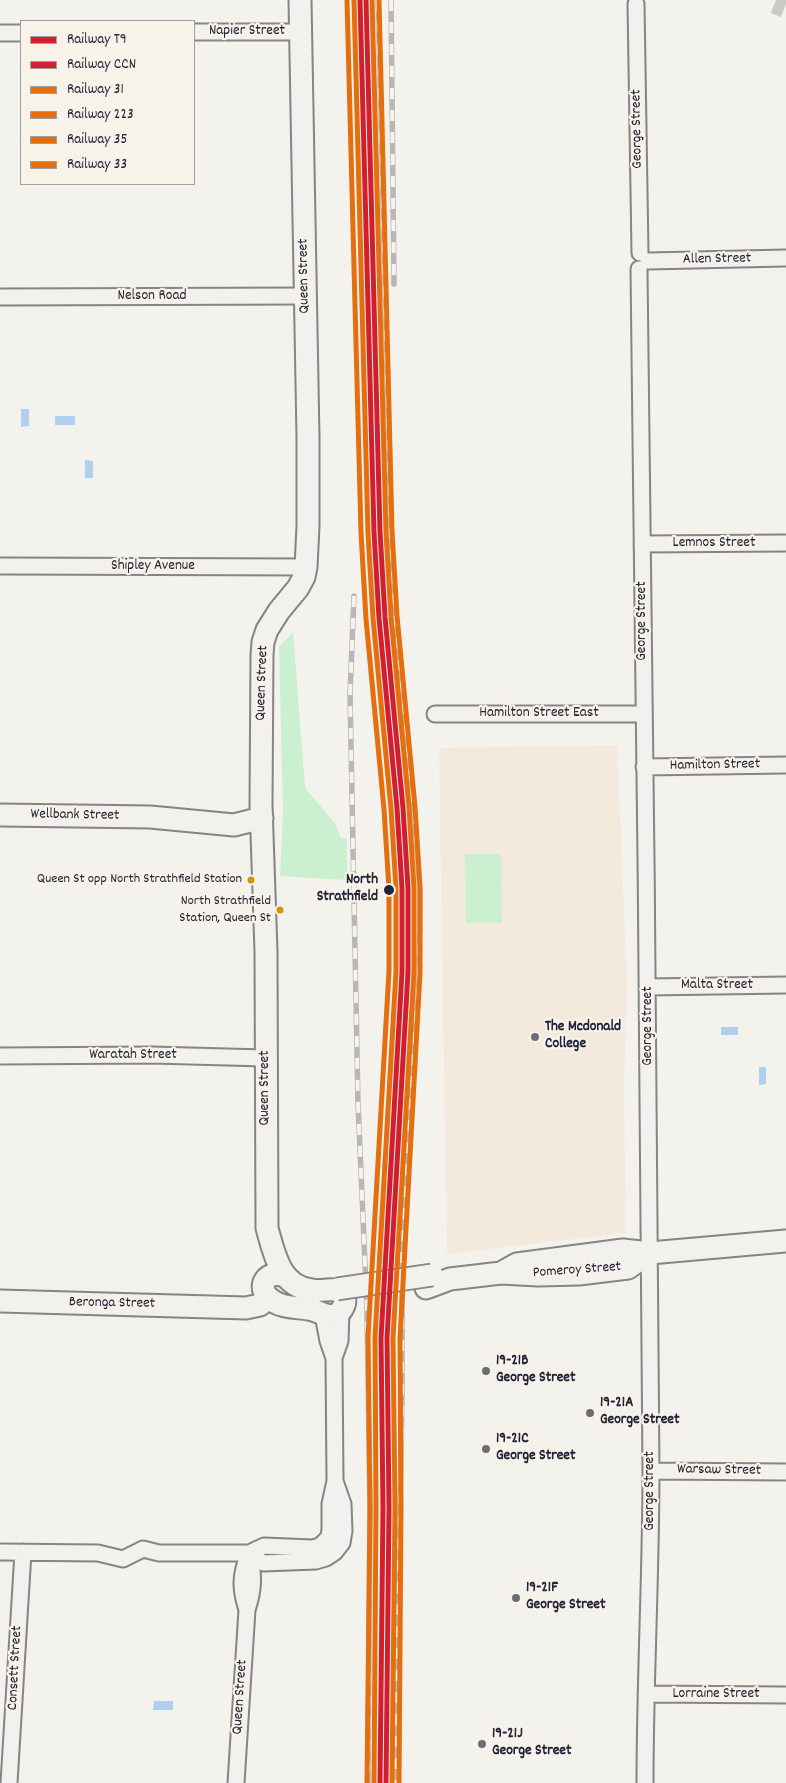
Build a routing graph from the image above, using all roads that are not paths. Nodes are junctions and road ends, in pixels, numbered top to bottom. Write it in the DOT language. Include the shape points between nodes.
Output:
graph roads {
  1 [pos="300,0"];
  2 [pos="635,1"];
  3 [pos="195,32"];
  4 [pos="300,32"];
  5 [pos="0,33"];
  6 [pos="20,33"];
  7 [pos="786,258"];
  8 [pos="642,261"];
  9 [pos="305,296"];
  10 [pos="0,297"];
  11 [pos="642,544"];
  12 [pos="786,544"];
  13 [pos="0,566"];
  14 [pos="306,568"];
  15 [pos="435,714"];
  16 [pos="643,714"];
  17 [pos="786,764"];
  18 [pos="644,767"];
  19 [pos="262,814"];
  20 [pos="0,815"];
  21 [pos="150,817"];
  22 [pos="234,825"];
  23 [pos="263,844"];
  24 [pos="786,985"];
  25 [pos="648,986"];
  26 [pos="0,1056"];
  27 [pos="266,1058"];
  28 [pos="786,1241"];
  29 [pos="650,1254"];
  30 [pos="271,1286"];
  31 [pos="0,1301"];
  32 [pos="339,1305"];
  33 [pos="651,1471"];
  34 [pos="786,1472"];
  35 [pos="0,1552"];
  36 [pos="23,1552"];
  37 [pos="249,1553"];
  38 [pos="646,1694"];
  39 [pos="786,1695"];
  40 [pos="9,1783"];
  41 [pos="236,1783"];
  42 [pos="646,1783"];
  1 -- 4 [label="main road, Queen Street"];
  2 -- 8 [label="street, George Street"];
  3 -- 4 [label="street, Napier Street"];
  4 -- 9 [label="main road, Queen Street"];
  5 -- 6 [label="street"];
  7 -- 8 [label="street, Allen Street"];
  8 -- 11 [label="street, George Street"];
  9 -- 10 [label="street, Nelson Road"];
  9 -- 14 [label="main road, Queen Street"];
  11 -- 12 [label="street, Lemnos Street"];
  11 -- 16 [label="street, George Street"];
  13 -- 14 [label="street, Shipley Avenue"];
  14 -- 19 [label="main road, Queen Street" via="304,577 273,620 263,642"];
  15 -- 16 [label="street, Hamilton Street East"];
  16 -- 18 [label="street, George Street"];
  17 -- 18 [label="street, Hamilton Street"];
  18 -- 25 [label="street, George Street"];
  19 -- 21 [label="main road, Wellbank Street" via="215,811"];
  19 -- 22 [label="main road, Wellbank Street"];
  19 -- 23 [label="main road, Queen Street"];
  20 -- 21 [label="main road, Wellbank Street"];
  21 -- 22 [label="main road, Wellbank Street"];
  22 -- 23 [label="main road" via="243,827"];
  23 -- 27 [label="main road, Queen Street"];
  24 -- 25 [label="street, Malta Street"];
  25 -- 29 [label="street, George Street"];
  26 -- 27 [label="street, Waratah Street"];
  27 -- 30 [label="main road, Queen Street" via="267,1228 261,1247"];
  28 -- 29 [label="main road, Pomeroy Street"];
  29 -- 32 [label="main road, Pomeroy Street" via="629,1250 517,1264 501,1273 436,1281"];
  29 -- 33 [label="street, George Street"];
  30 -- 31 [label="main road, Beronga Street" via="260,1305 246,1308"];
  30 -- 32 [label="main road, Pomeroy Street" via="303,1288"];
  30 -- 32 [label="main road" via="283,1305 308,1309"];
  32 -- 37 [label="street" via="340,1341 334,1358 335,1481 330,1504 329,1537 312,1548 264,1546"];
  33 -- 34 [label="street, Warsaw Street"];
  33 -- 38 [label="street, George Street"];
  35 -- 36 [label="street"];
  36 -- 37 [label="street" via="98,1553 123,1559 143,1549 159,1554"];
  36 -- 40 [label="street, Consett Street"];
  37 -- 41 [label="street, Queen Street" via="254,1572 247,1610"];
  38 -- 39 [label="street, Lorraine Street"];
  38 -- 42 [label="street, George Street"];
}
